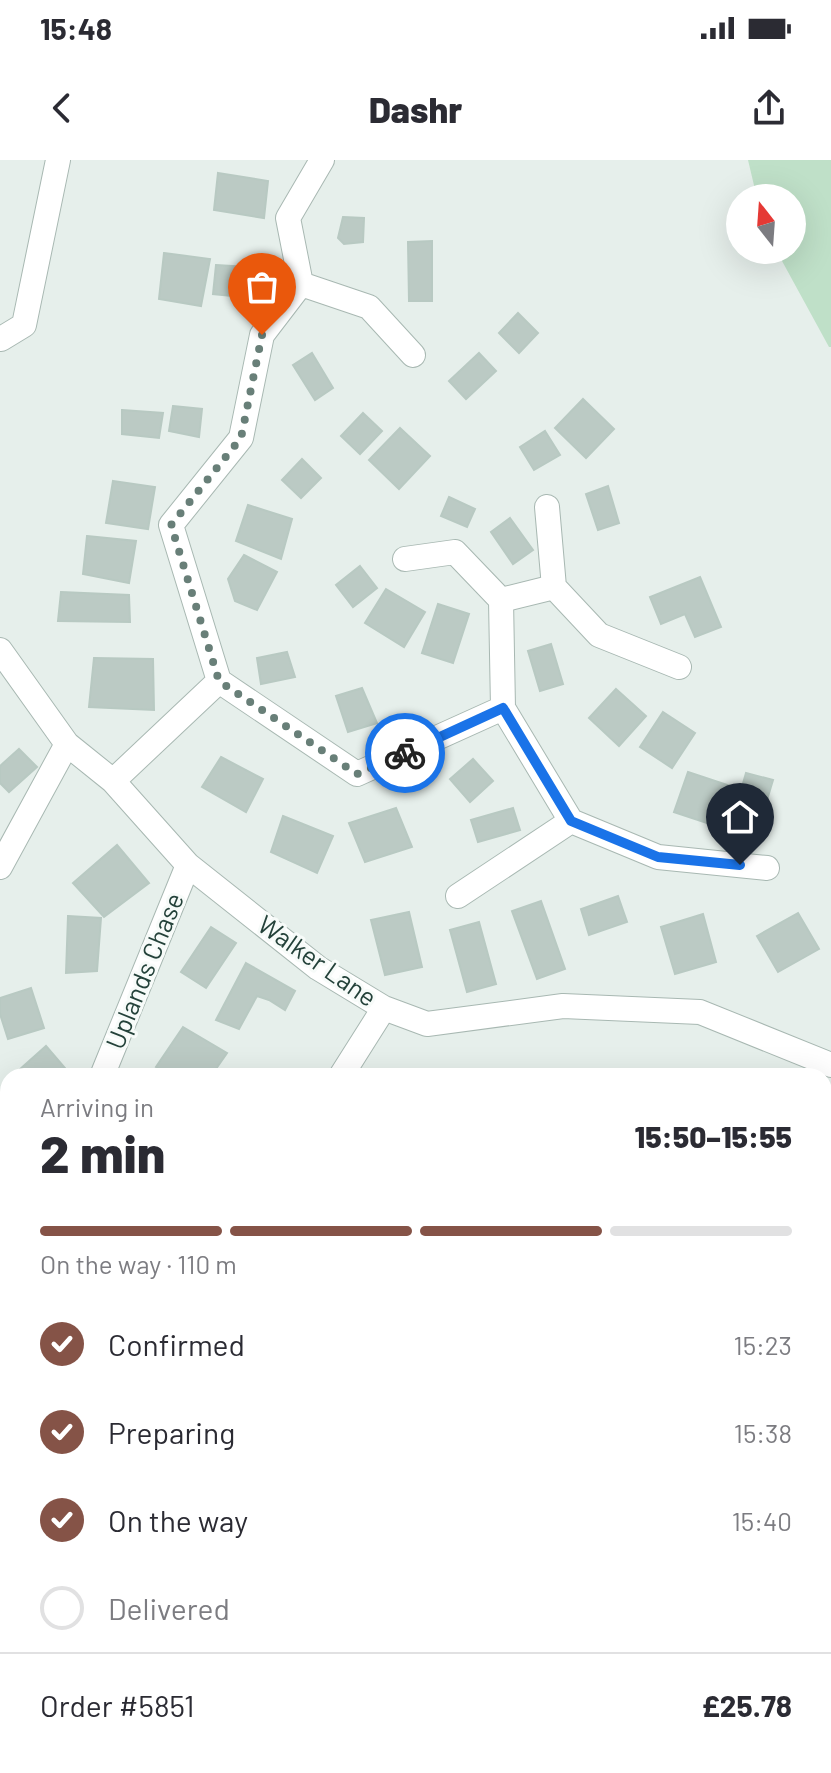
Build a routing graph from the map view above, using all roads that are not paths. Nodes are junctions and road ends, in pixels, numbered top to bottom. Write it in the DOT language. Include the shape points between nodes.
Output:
graph roads {
  1 [pos="58,160"];
  2 [pos="322,160"];
  3 [pos="301,284"];
  4 [pos="1,339"];
  5 [pos="413,355"];
  6 [pos="547,507"];
  7 [pos="405,559"];
  8 [pos="554,587"];
  9 [pos="501,600"];
  10 [pos="0,650"];
  11 [pos="679,667"];
  12 [pos="219,681"];
  13 [pos="503,708"];
  14 [pos="67,744"];
  15 [pos="113,781"];
  16 [pos="571,821"];
  17 [pos="188,865"];
  18 [pos="0,867"];
  19 [pos="767,868"];
  20 [pos="458,896"];
  21 [pos="384,1008"];
  22 [pos="831,1065"];
  23 [pos="108,1068"];
  24 [pos="346,1068"];
  1 -- 4 [label="street" via="24,325"];
  2 -- 3 [label="street" via="288,218"];
  3 -- 5 [label="street" via="369,307"];
  3 -- 12 [label="street" via="262,335 241,438 171,525"];
  6 -- 8 [label="street"];
  7 -- 9 [label="street" via="455,552"];
  8 -- 9 [label="street"];
  8 -- 11 [label="street" via="599,635"];
  9 -- 13 [label="street"];
  10 -- 14 [label="street, Walker Lane"];
  12 -- 13 [label="street" via="357,774"];
  12 -- 15 [label="street"];
  13 -- 16 [label="street"];
  14 -- 15 [label="street, Walker Lane"];
  14 -- 18 [label="street"];
  15 -- 17 [label="street, Walker Lane"];
  16 -- 19 [label="street" via="658,857"];
  16 -- 20 [label="street"];
  17 -- 21 [label="street, Walker Lane" via="318,968"];
  17 -- 23 [label="street, Uplands Chase"];
  21 -- 22 [label="street, Walker Lane" via="427,1024 563,1006 700,1012"];
  21 -- 24 [label="street"];
}
